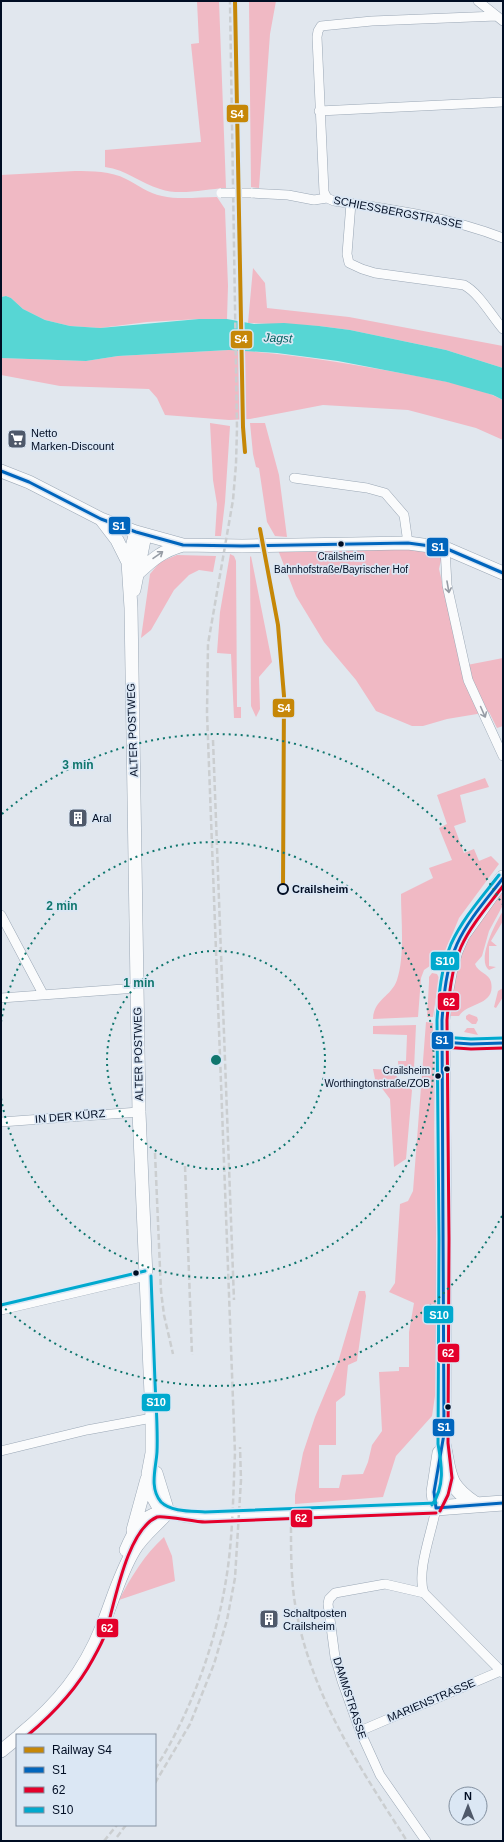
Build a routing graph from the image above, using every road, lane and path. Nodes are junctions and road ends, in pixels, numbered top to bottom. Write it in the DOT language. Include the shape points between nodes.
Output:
graph roads {
  1 [pos="478,1"];
  2 [pos="500,18"];
  3 [pos="503,102"];
  4 [pos="320,111"];
  5 [pos="221,193"];
  6 [pos="327,198"];
  7 [pos="351,204"];
  8 [pos="503,238"];
  9 [pos="503,329"];
  10 [pos="1,471"];
  11 [pos="294,478"];
  12 [pos="101,520"];
  13 [pos="140,534"];
  14 [pos="408,543"];
  15 [pos="183,545"];
  16 [pos="445,548"];
  17 [pos="128,562"];
  18 [pos="138,573"];
  19 [pos="503,573"];
  20 [pos="131,608"];
  21 [pos="503,756"];
  22 [pos="503,878"];
  23 [pos="1,914"];
  24 [pos="137,988"];
  25 [pos="43,994"];
  26 [pos="1,998"];
  27 [pos="139,1112"];
  28 [pos="1,1122"];
  29 [pos="146,1276"];
  30 [pos="1,1310"];
  31 [pos="152,1418"];
  32 [pos="443,1444"];
  33 [pos="1,1451"];
  34 [pos="152,1453"];
  35 [pos="447,1470"];
  36 [pos="148,1474"];
  37 [pos="503,1503"];
  38 [pos="475,1504"];
  39 [pos="436,1508"];
  40 [pos="168,1512"];
  41 [pos="130,1540"];
  42 [pos="424,1593"];
  43 [pos="102,1628"];
  44 [pos="502,1672"];
  45 [pos="360,1731"];
  46 [pos="21,1734"];
  47 [pos="16,1739"];
  48 [pos="1,1751"];
  49 [pos="426,1841"];
  1 -- 2 [label="street"];
  2 -- 4 [label="street" via="372,20 321,26 317,37"];
  3 -- 4 [label="street"];
  4 -- 6 [label="street" via="324,192"];
  5 -- 6 [label="street, SCHIESSBERGSTRASSE, bridge" via="288,195 314,200"];
  6 -- 7 [label="street, SCHIESSBERGSTRASSE"];
  7 -- 8 [label="street, SCHIESSBERGSTRASSE" via="454,222"];
  7 -- 9 [label="street" via="347,254 349,264 375,273 464,285 474,292"];
  10 -- 12 [label="main road" via="29,482"];
  11 -- 14 [label="street" via="367,488 385,493 404,515"];
  12 -- 13 [label="main road"];
  12 -- 17 [label="main road, ALTER POSTWEG" via="117,540"];
  13 -- 15 [label="main road"];
  13 -- 17 [label="main road, ALTER POSTWEG"];
  13 -- 18 [label="main road, ALTER POSTWEG"];
  14 -- 15 [label="main road"];
  14 -- 16 [label="main road"];
  18 -- 15 [label="main road, one-way" via="166,550"];
  16 -- 19 [label="main road"];
  16 -- 21 [label="street, one-way" via="447,585 468,680"];
  17 -- 20 [label="main road, ALTER POSTWEG"];
  18 -- 20 [label="main road, ALTER POSTWEG"];
  20 -- 24 [label="main road, ALTER POSTWEG"];
  22 -- 32 [label="main road" via="462,935 450,968 444,1000"];
  23 -- 25 [label="street"];
  24 -- 25 [label="street"];
  24 -- 27 [label="main road, ALTER POSTWEG"];
  25 -- 26 [label="street"];
  27 -- 28 [label="street, IN DER KÜRZ"];
  27 -- 29 [label="main road, ALTER POSTWEG"];
  29 -- 30 [label="street"];
  29 -- 31 [label="main road, ALTER POSTWEG"];
  31 -- 33 [label="street" via="87,1430"];
  31 -- 34 [label="main road, ALTER POSTWEG"];
  32 -- 35 [label="main road"];
  32 -- 39 [label="main road" via="434,1492"];
  34 -- 36 [label="main road, ALTER POSTWEG"];
  34 -- 40 [label="main road, ALTER POSTWEG" via="156,1476"];
  35 -- 38 [label="main road" via="460,1494"];
  35 -- 39 [label="main road" via="444,1494"];
  36 -- 40 [label="main road, ALTER POSTWEG" via="155,1501"];
  36 -- 41 [label="main road"];
  37 -- 38 [label="main road"];
  38 -- 39 [label="main road"];
  39 -- 40 [label="main road" via="205,1517"];
  39 -- 42 [label="street" via="422,1569"];
  40 -- 41 [label="main road" via="156,1512 151,1515"];
  40 -- 43 [label="main road" via="134,1550"];
  41 -- 43 [label="main road" via="116,1575"];
  42 -- 44 [label="street"];
  42 -- 45 [label="street, DAMMSTRASSE" via="385,1584 335,1592 329,1599 335,1657"];
  43 -- 46 [label="main road" via="73,1682 48,1710"];
  44 -- 45 [label="street, MARIENSTRASSE"];
  45 -- 49 [label="street, DAMMSTRASSE" via="380,1776"];
  47 -- 48 [label="main road"];
}
